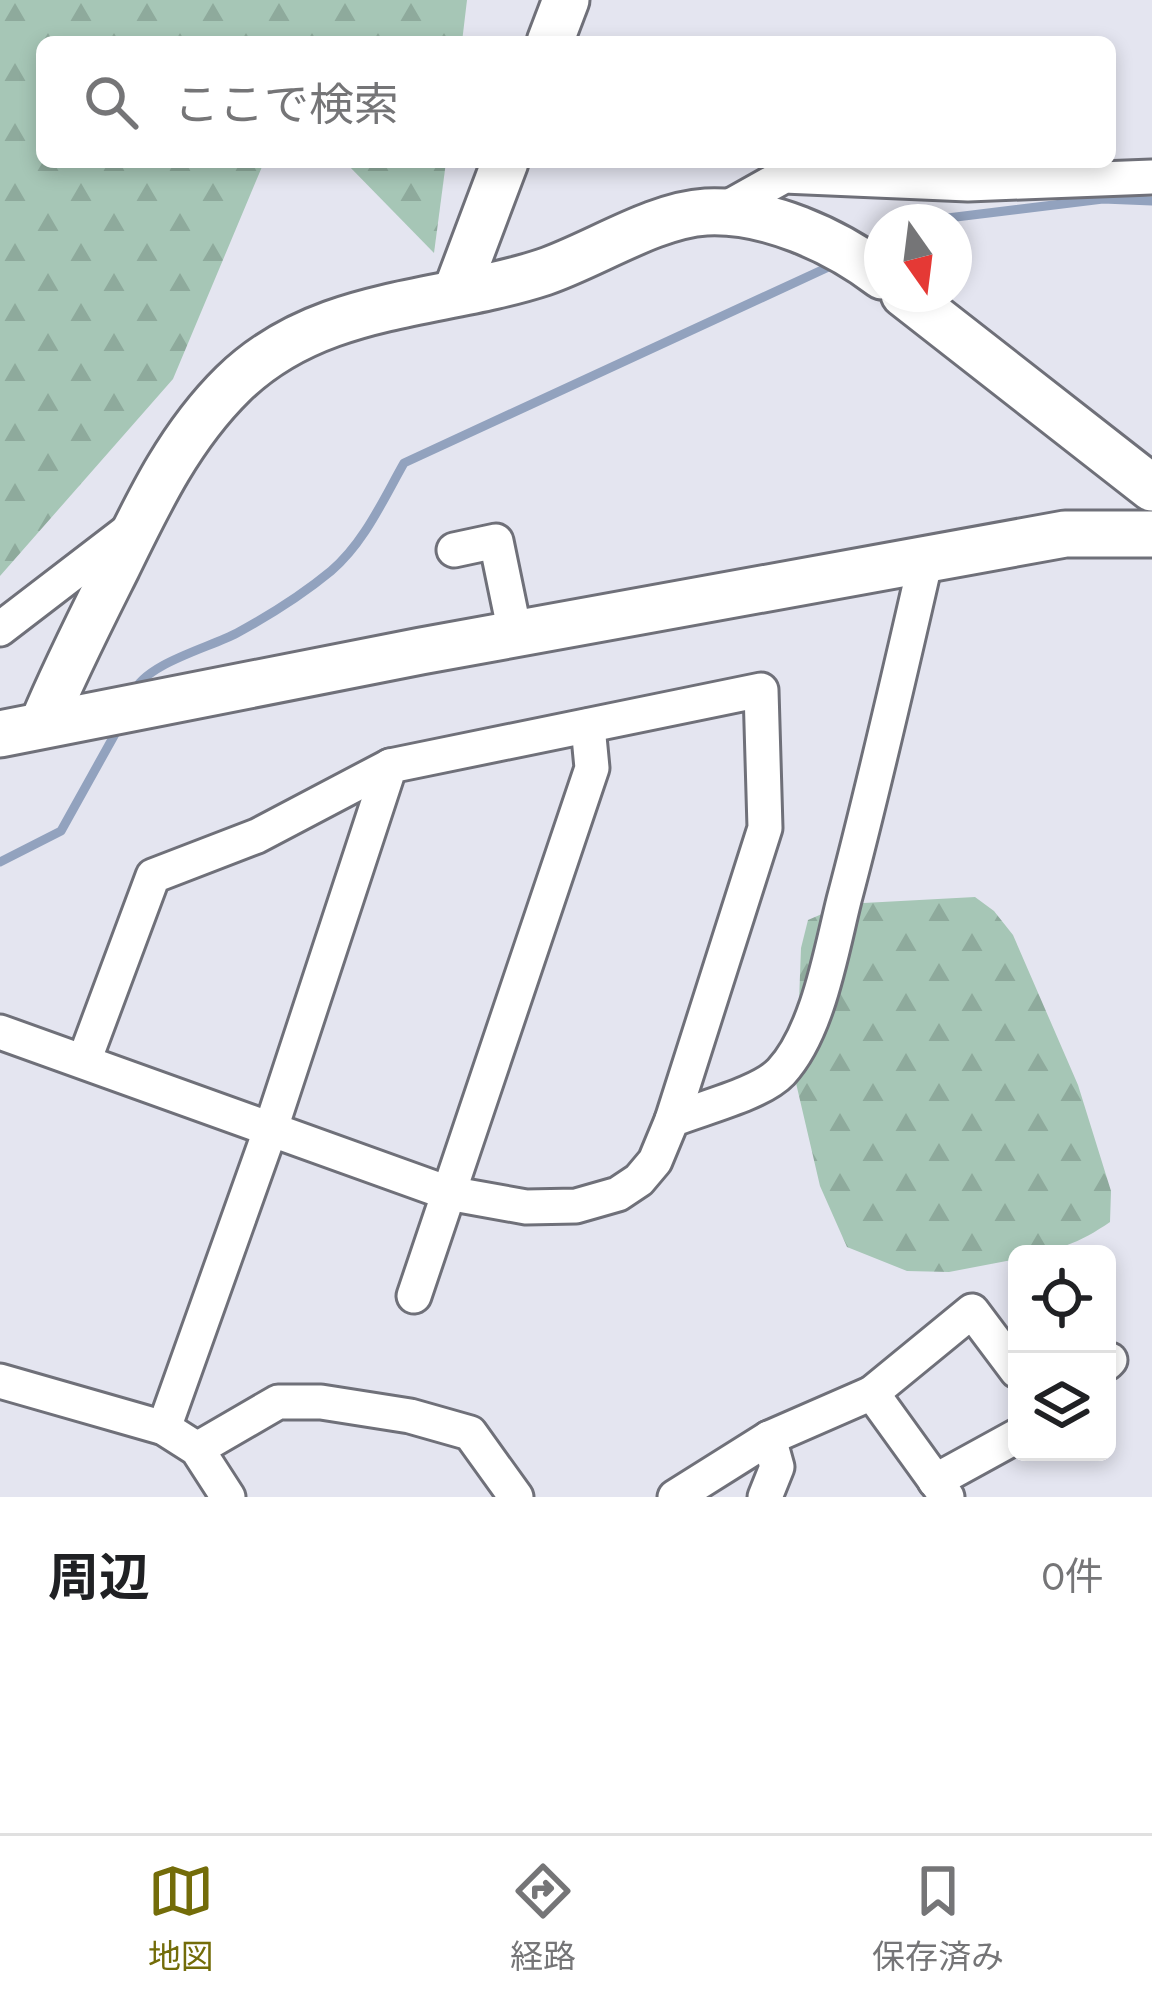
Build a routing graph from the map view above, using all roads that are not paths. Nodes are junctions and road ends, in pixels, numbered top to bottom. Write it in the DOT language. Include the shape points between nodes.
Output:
graph roads {
  1 [pos="566,0"];
  2 [pos="552,36"];
  3 [pos="503,168"];
  4 [pos="1152,177"];
  5 [pos="718,213"];
  6 [pos="864,266"];
  7 [pos="456,292"];
  8 [pos="927,312"];
  9 [pos="1152,488"];
  10 [pos="139,522"];
  11 [pos="1152,534"];
  12 [pos="454,550"];
  13 [pos="926,559"];
  14 [pos="0,629"];
  15 [pos="515,633"];
  16 [pos="588,726"];
  17 [pos="21,728"];
  18 [pos="390,766"];
  19 [pos="0,1032"];
  20 [pos="84,1061"];
  21 [pos="672,1120"];
  22 [pos="272,1127"];
  23 [pos="448,1193"];
  24 [pos="414,1297"];
  25 [pos="1008,1359"];
  26 [pos="0,1381"];
  27 [pos="872,1393"];
  28 [pos="164,1428"];
  29 [pos="769,1438"];
  30 [pos="1008,1442"];
  31 [pos="197,1449"];
  32 [pos="941,1489"];
  33 [pos="228,1497"];
  34 [pos="516,1497"];
  35 [pos="674,1497"];
  36 [pos="765,1497"];
  1 -- 2 [label="street"];
  3 -- 7 [label="street"];
  4 -- 5 [label="street" via="968,184 784,176"];
  5 -- 6 [label="street" via="790,226"];
  5 -- 7 [label="street" via="675,218 540,273"];
  7 -- 10 [label="street" via="297,335 250,369 184,440"];
  8 -- 9 [label="street"];
  10 -- 14 [label="street"];
  10 -- 17 [label="street"];
  11 -- 13 [label="street" via="1065,534"];
  12 -- 15 [label="street" via="496,541"];
  13 -- 15 [label="street"];
  13 -- 21 [label="street" via="821,989 796,1049 779,1075"];
  15 -- 17 [label="street"];
  16 -- 18 [label="street"];
  16 -- 21 [label="street" via="761,690 765,828"];
  16 -- 23 [label="street" via="592,768"];
  18 -- 20 [label="street" via="257,836 152,876"];
  18 -- 22 [label="street"];
  19 -- 20 [label="street"];
  20 -- 22 [label="street"];
  21 -- 23 [label="street" via="655,1162 619,1194 526,1207"];
  22 -- 23 [label="street"];
  22 -- 28 [label="street"];
  23 -- 24 [label="street"];
  25 -- 27 [label="street" via="972,1311"];
  26 -- 28 [label="street"];
  27 -- 29 [label="street"];
  27 -- 32 [label="street"];
  28 -- 31 [label="street"];
  29 -- 35 [label="street"];
  29 -- 36 [label="street" via="776,1467"];
  30 -- 32 [label="street"];
  31 -- 33 [label="street"];
  31 -- 34 [label="street" via="278,1402 321,1402 470,1433"];
}
